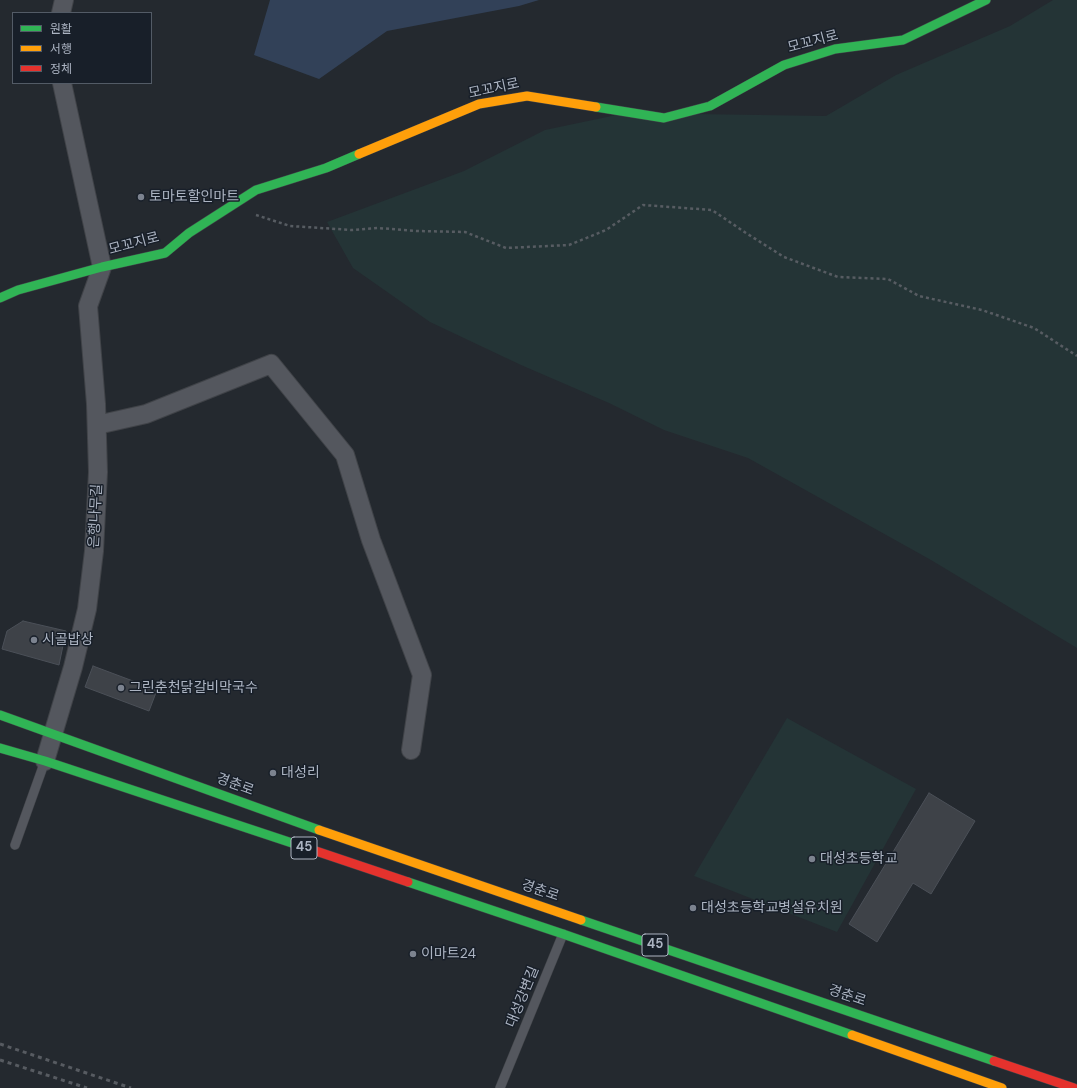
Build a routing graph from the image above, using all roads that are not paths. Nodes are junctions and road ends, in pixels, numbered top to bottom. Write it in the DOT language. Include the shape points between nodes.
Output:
graph roads {
  1 [pos="64,0"];
  2 [pos="986,0"];
  3 [pos="61,12"];
  4 [pos="62,84"];
  5 [pos="102,267"];
  6 [pos="0,298"];
  7 [pos="96,425"];
  8 [pos="0,715"];
  9 [pos="52,734"];
  10 [pos="0,748"];
  11 [pos="411,750"];
  12 [pos="45,761"];
  13 [pos="140,782"];
  14 [pos="212,792"];
  15 [pos="143,794"];
  16 [pos="201,798"];
  17 [pos="15,845"];
  18 [pos="566,925"];
  19 [pos="500,1088"];
  20 [pos="1002,1088"];
  21 [pos="1074,1088"];
  1 -- 3 [label="street"];
  2 -- 5 [label="main road, 모꼬지로" via="903,40 835,49 784,65 710,106 664,118 527,96 479,104 326,168 256,190 188,233 165,253"];
  4 -- 5 [label="street"];
  5 -- 6 [label="main road, 모꼬지로" via="18,290"];
  5 -- 7 [label="street, 은행나무길" via="88,306"];
  7 -- 9 [label="street, 은행나무길" via="98,472 88,609"];
  7 -- 11 [label="street" via="146,414 271,364 345,455 370,540 422,675"];
  8 -- 9 [label="main road, 경춘로 / 45"];
  9 -- 12 [label="street, 은행나무길"];
  9 -- 14 [label="main road, 경춘로 / 45"];
  10 -- 12 [label="main road, 경춘로 / 45"];
  12 -- 15 [label="main road, 경춘로 / 45"];
  12 -- 17 [label="lane"];
  13 -- 15 [label="main road" via="138,786"];
  14 -- 16 [label="main road"];
  14 -- 18 [label="main road, 경춘로 / 45"];
  15 -- 18 [label="main road, 경춘로 / 45"];
  18 -- 19 [label="lane, 대성강변길"];
  18 -- 20 [label="main road, 경춘로 / 45"];
  18 -- 21 [label="main road, 경춘로 / 45"];
}
